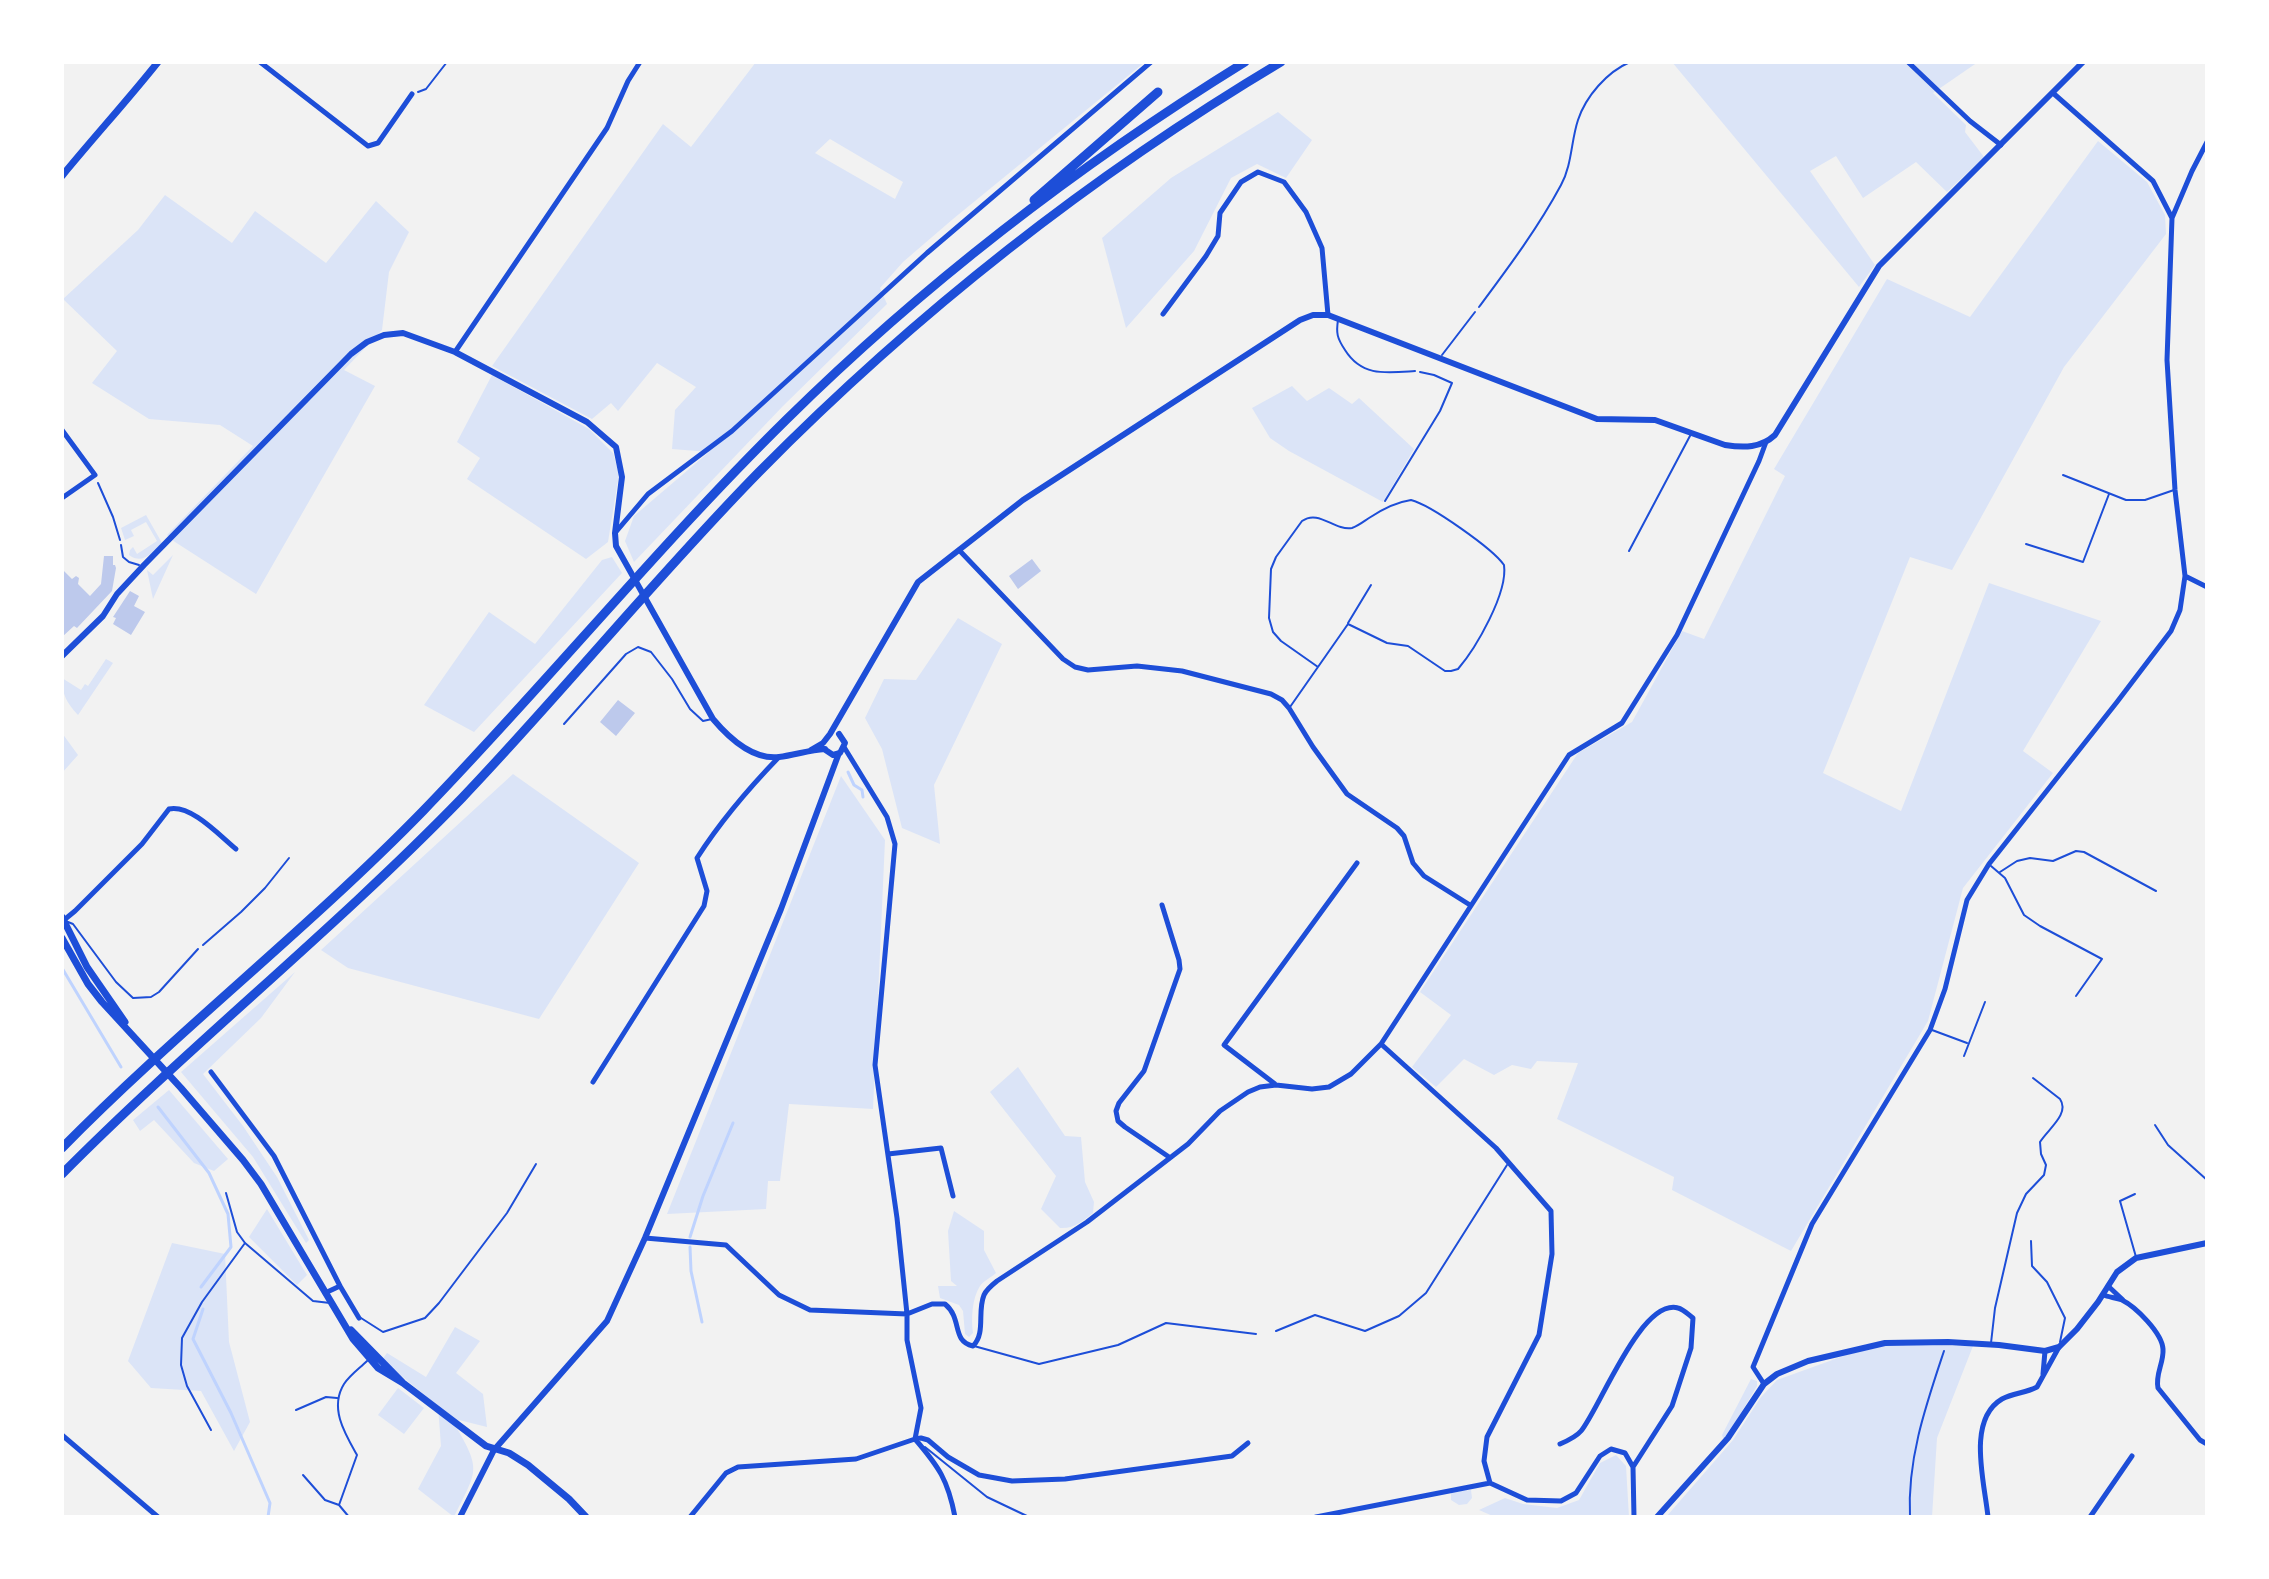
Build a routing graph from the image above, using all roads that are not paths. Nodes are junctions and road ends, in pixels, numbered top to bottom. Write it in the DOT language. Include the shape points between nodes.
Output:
graph roads {
  1 [pos="158,62"];
  2 [pos="260,62"];
  3 [pos="640,62"];
  4 [pos="1151,62"];
  5 [pos="1245,62"];
  6 [pos="1281,62"];
  7 [pos="1908,62"];
  8 [pos="2083,62"];
  9 [pos="1158,92"];
  10 [pos="2053,93"];
  11 [pos="412,94"];
  12 [pos="2207,142"];
  13 [pos="2001,145"];
  14 [pos="62,176"];
  15 [pos="2172,218"];
  16 [pos="974,253"];
  17 [pos="1475,312"];
  18 [pos="1163,314"];
  19 [pos="1328,315"];
  20 [pos="1338,318"];
  21 [pos="455,352"];
  22 [pos="1439,358"];
  23 [pos="1415,371"];
  24 [pos="62,430"];
  25 [pos="1692,433"];
  26 [pos="1764,442"];
  27 [pos="2063,475"];
  28 [pos="2175,490"];
  29 [pos="2109,494"];
  30 [pos="62,498"];
  31 [pos="615,533"];
  32 [pos="2026,544"];
  33 [pos="121,545"];
  34 [pos="959,549"];
  35 [pos="1629,551"];
  36 [pos="144,565"];
  37 [pos="2185,576"];
  38 [pos="1371,585"];
  39 [pos="2207,587"];
  40 [pos="1348,624"];
  41 [pos="62,656"];
  42 [pos="1318,667"];
  43 [pos="1289,708"];
  44 [pos="840,718"];
  45 [pos="713,719"];
  46 [pos="564,724"];
  47 [pos="830,734"];
  48 [pos="839,734"];
  49 [pos="824,746"];
  50 [pos="839,752"];
  51 [pos="779,757"];
  52 [pos="236,849"];
  53 [pos="1357,863"];
  54 [pos="1989,864"];
  55 [pos="1999,872"];
  56 [pos="2156,891"];
  57 [pos="1162,905"];
  58 [pos="1470,905"];
  59 [pos="63,920"];
  60 [pos="62,938"];
  61 [pos="198,949"];
  62 [pos="2076,996"];
  63 [pos="1985,1002"];
  64 [pos="1930,1030"];
  65 [pos="141,1043"];
  66 [pos="1381,1044"];
  67 [pos="1968,1044"];
  68 [pos="1964,1056"];
  69 [pos="211,1072"];
  70 [pos="2033,1078"];
  71 [pos="593,1082"];
  72 [pos="1276,1085"];
  73 [pos="2155,1125"];
  74 [pos="62,1148"];
  75 [pos="888,1154"];
  76 [pos="1169,1157"];
  77 [pos="536,1164"];
  78 [pos="1508,1164"];
  79 [pos="62,1174"];
  80 [pos="2207,1180"];
  81 [pos="226,1193"];
  82 [pos="2135,1194"];
  83 [pos="953,1196"];
  84 [pos="645,1238"];
  85 [pos="2031,1241"];
  86 [pos="245,1243"];
  87 [pos="2207,1243"];
  88 [pos="2136,1258"];
  89 [pos="340,1286"];
  90 [pos="2108,1286"];
  91 [pos="325,1293"];
  92 [pos="2103,1295"];
  93 [pos="2123,1301"];
  94 [pos="331,1303"];
  95 [pos="907,1314"];
  96 [pos="359,1318"];
  97 [pos="1276,1331"];
  98 [pos="1256,1334"];
  99 [pos="1991,1344"];
  100 [pos="973,1346"];
  101 [pos="2059,1347"];
  102 [pos="2045,1351"];
  103 [pos="371,1357"];
  104 [pos="2042,1379"];
  105 [pos="1764,1382"];
  106 [pos="338,1398"];
  107 [pos="296,1410"];
  108 [pos="211,1430"];
  109 [pos="62,1435"];
  110 [pos="915,1439"];
  111 [pos="1248,1443"];
  112 [pos="1560,1444"];
  113 [pos="2207,1444"];
  114 [pos="494,1450"];
  115 [pos="2132,1456"];
  116 [pos="1633,1467"];
  117 [pos="303,1475"];
  118 [pos="1490,1483"];
  119 [pos="339,1505"];
  120 [pos="158,1517"];
  121 [pos="349,1517"];
  122 [pos="460,1517"];
  123 [pos="586,1517"];
  124 [pos="690,1517"];
  125 [pos="955,1517"];
  126 [pos="1029,1517"];
  127 [pos="1316,1517"];
  128 [pos="1634,1517"];
  129 [pos="1657,1517"];
  130 [pos="1988,1517"];
  131 [pos="2090,1517"];
  1 -- 14 [label="main road"];
  2 -- 11 [label="street" via="368,146 378,143"];
  3 -- 21 [label="street" via="607,128"];
  4 -- 31 [label="street" via="927,253 732,431 648,494"];
  5 -- 16 [label="highway" via="1131,136"];
  6 -- 79 [label="highway" via="1051,216 845,389 721,512 463,796"];
  7 -- 13 [label="street"];
  8 -- 10 [label="street"];
  9 -- 16 [label="highway"];
  10 -- 13 [label="street"];
  10 -- 15 [label="street" via="2153,181"];
  12 -- 15 [label="street"];
  13 -- 26 [label="street" via="1879,266 1777,431"];
  15 -- 28 [label="street" via="2167,360"];
  16 -- 74 [label="highway" via="841,367 747,459 391,844"];
  17 -- 22 [label="lane"];
  18 -- 19 [label="street" via="1218,236 1220,213 1241,182 1258,172 1284,182 1306,212 1322,248"];
  19 -- 20 [label="street"];
  19 -- 34 [label="street" via="1300,320 1023,500"];
  20 -- 22 [label="street"];
  20 -- 23 [label="lane" via="1336,335 1352,360 1371,372"];
  21 -- 31 [label="street" via="587,422 616,447 622,477"];
  21 -- 36 [label="street" via="403,333 367,342"];
  22 -- 25 [label="street" via="1597,419 1655,420"];
  24 -- 30 [label="street" via="95,475"];
  25 -- 26 [label="street" via="1725,445"];
  25 -- 35 [label="lane"];
  26 -- 58 [label="street" via="1677,635 1622,723 1569,755"];
  27 -- 29 [label="lane"];
  28 -- 29 [label="lane" via="2145,500"];
  28 -- 37 [label="street"];
  29 -- 32 [label="lane" via="2083,562"];
  31 -- 45 [label="street" via="616,546"];
  33 -- 36 [label="lane" via="123,557"];
  34 -- 43 [label="street" via="1075,667 1182,671 1271,694"];
  34 -- 44 [label="street" via="918,582"];
  36 -- 41 [label="street"];
  37 -- 39 [label="street"];
  37 -- 54 [label="street" via="2171,631"];
  38 -- 40 [label="lane"];
  40 -- 42 [label="lane"];
  40 -- 42 [label="lane" via="1387,643 1408,646 1445,671 1458,669 1482,635 1505,572 1500,559 1411,500 1355,527 1307,517 1276,557 1268,604 1273,632"];
  42 -- 43 [label="lane"];
  43 -- 58 [label="street" via="1347,794 1397,828 1424,876"];
  44 -- 47 [label="street"];
  44 -- 48 [label="street"];
  45 -- 46 [label="lane" via="703,721 690,709 651,652 638,647"];
  45 -- 51 [label="street" via="742,746"];
  47 -- 48 [label="street"];
  47 -- 49 [label="street"];
  48 -- 50 [label="street"];
  49 -- 50 [label="street"];
  49 -- 51 [label="street"];
  50 -- 75 [label="street" via="854,765 887,817 895,844 875,1065"];
  50 -- 84 [label="street" via="781,909"];
  51 -- 71 [label="street" via="697,858 707,891 704,906"];
  52 -- 59 [label="street" via="189,811 169,809 142,844"];
  53 -- 72 [label="street" via="1224,1045"];
  54 -- 55 [label="lane"];
  54 -- 64 [label="street" via="1967,900"];
  55 -- 56 [label="lane" via="2017,861 2053,861 2076,851"];
  55 -- 62 [label="lane" via="2024,915 2102,959"];
  57 -- 76 [label="street" via="1180,969 1144,1071 1116,1111 1118,1121"];
  58 -- 66 [label="street"];
  59 -- 61 [label="lane" via="73,924 133,998 159,992"];
  59 -- 65 [label="main road" via="87,967"];
  60 -- 65 [label="main road" via="88,984"];
  63 -- 67 [label="lane"];
  64 -- 67 [label="lane"];
  64 -- 105 [label="street" via="1812,1224 1753,1367"];
  65 -- 91 [label="main road" via="261,1184"];
  66 -- 72 [label="street" via="1351,1074 1329,1087"];
  66 -- 78 [label="street"];
  67 -- 68 [label="lane"];
  69 -- 89 [label="street" via="274,1156"];
  70 -- 99 [label="lane" via="2064,1108 2040,1142 2044,1175 2017,1213"];
  72 -- 76 [label="street" via="1234,1101"];
  73 -- 80 [label="lane" via="2168,1145"];
  75 -- 83 [label="street" via="941,1148"];
  75 -- 95 [label="street"];
  76 -- 100 [label="street" via="984,1293 980,1335"];
  77 -- 96 [label="lane" via="507,1213 425,1318 383,1332"];
  78 -- 97 [label="lane" via="1426,1293 1399,1316 1365,1331 1315,1315"];
  78 -- 118 [label="street" via="1551,1211 1552,1254 1539,1335 1487,1437 1484,1461"];
  81 -- 86 [label="lane"];
  82 -- 88 [label="lane" via="2120,1201"];
  84 -- 95 [label="street" via="726,1245 779,1295 810,1310"];
  84 -- 114 [label="street" via="607,1321"];
  85 -- 101 [label="lane" via="2032,1266 2047,1282 2065,1318"];
  86 -- 94 [label="lane" via="313,1301"];
  86 -- 108 [label="lane" via="182,1338 187,1386"];
  87 -- 88 [label="street"];
  88 -- 90 [label="street"];
  89 -- 91 [label="street"];
  89 -- 96 [label="street"];
  90 -- 92 [label="street"];
  90 -- 93 [label="street"];
  91 -- 94 [label="main road"];
  92 -- 93 [label="street"];
  92 -- 101 [label="street"];
  93 -- 113 [label="street" via="2161,1342 2158,1388"];
  94 -- 103 [label="main road"];
  95 -- 100 [label="street" via="945,1304 954,1313 961,1340"];
  95 -- 110 [label="street" via="921,1408"];
  98 -- 100 [label="lane" via="1166,1323 1118,1345 1039,1364"];
  99 -- 102 [label="street"];
  99 -- 105 [label="street" via="1885,1343 1808,1361"];
  101 -- 102 [label="street"];
  101 -- 104 [label="street"];
  102 -- 104 [label="street"];
  103 -- 106 [label="lane" via="345,1382"];
  103 -- 114 [label="main road" via="388,1375"];
  104 -- 130 [label="street" via="2034,1390 2000,1400 1981,1427"];
  105 -- 129 [label="street" via="1728,1438"];
  106 -- 107 [label="lane" via="326,1397"];
  106 -- 119 [label="lane" via="341,1427 357,1455"];
  109 -- 120 [label="street"];
  110 -- 111 [label="street" via="928,1440 979,1475 1025,1481 1232,1456"];
  110 -- 124 [label="street" via="856,1459 738,1467 726,1473"];
  110 -- 125 [label="street" via="939,1467"];
  110 -- 126 [label="lane" via="987,1497"];
  112 -- 116 [label="street" via="1580,1434 1628,1346 1658,1312 1680,1308 1693,1318 1691,1348 1672,1406"];
  114 -- 122 [label="street"];
  114 -- 123 [label="main road" via="528,1465"];
  115 -- 131 [label="street"];
  116 -- 118 [label="street" via="1625,1453 1611,1449 1600,1456 1576,1493 1561,1501 1527,1500"];
  116 -- 128 [label="street"];
  117 -- 119 [label="lane" via="325,1500"];
  118 -- 127 [label="street"];
  119 -- 121 [label="lane"];
}
